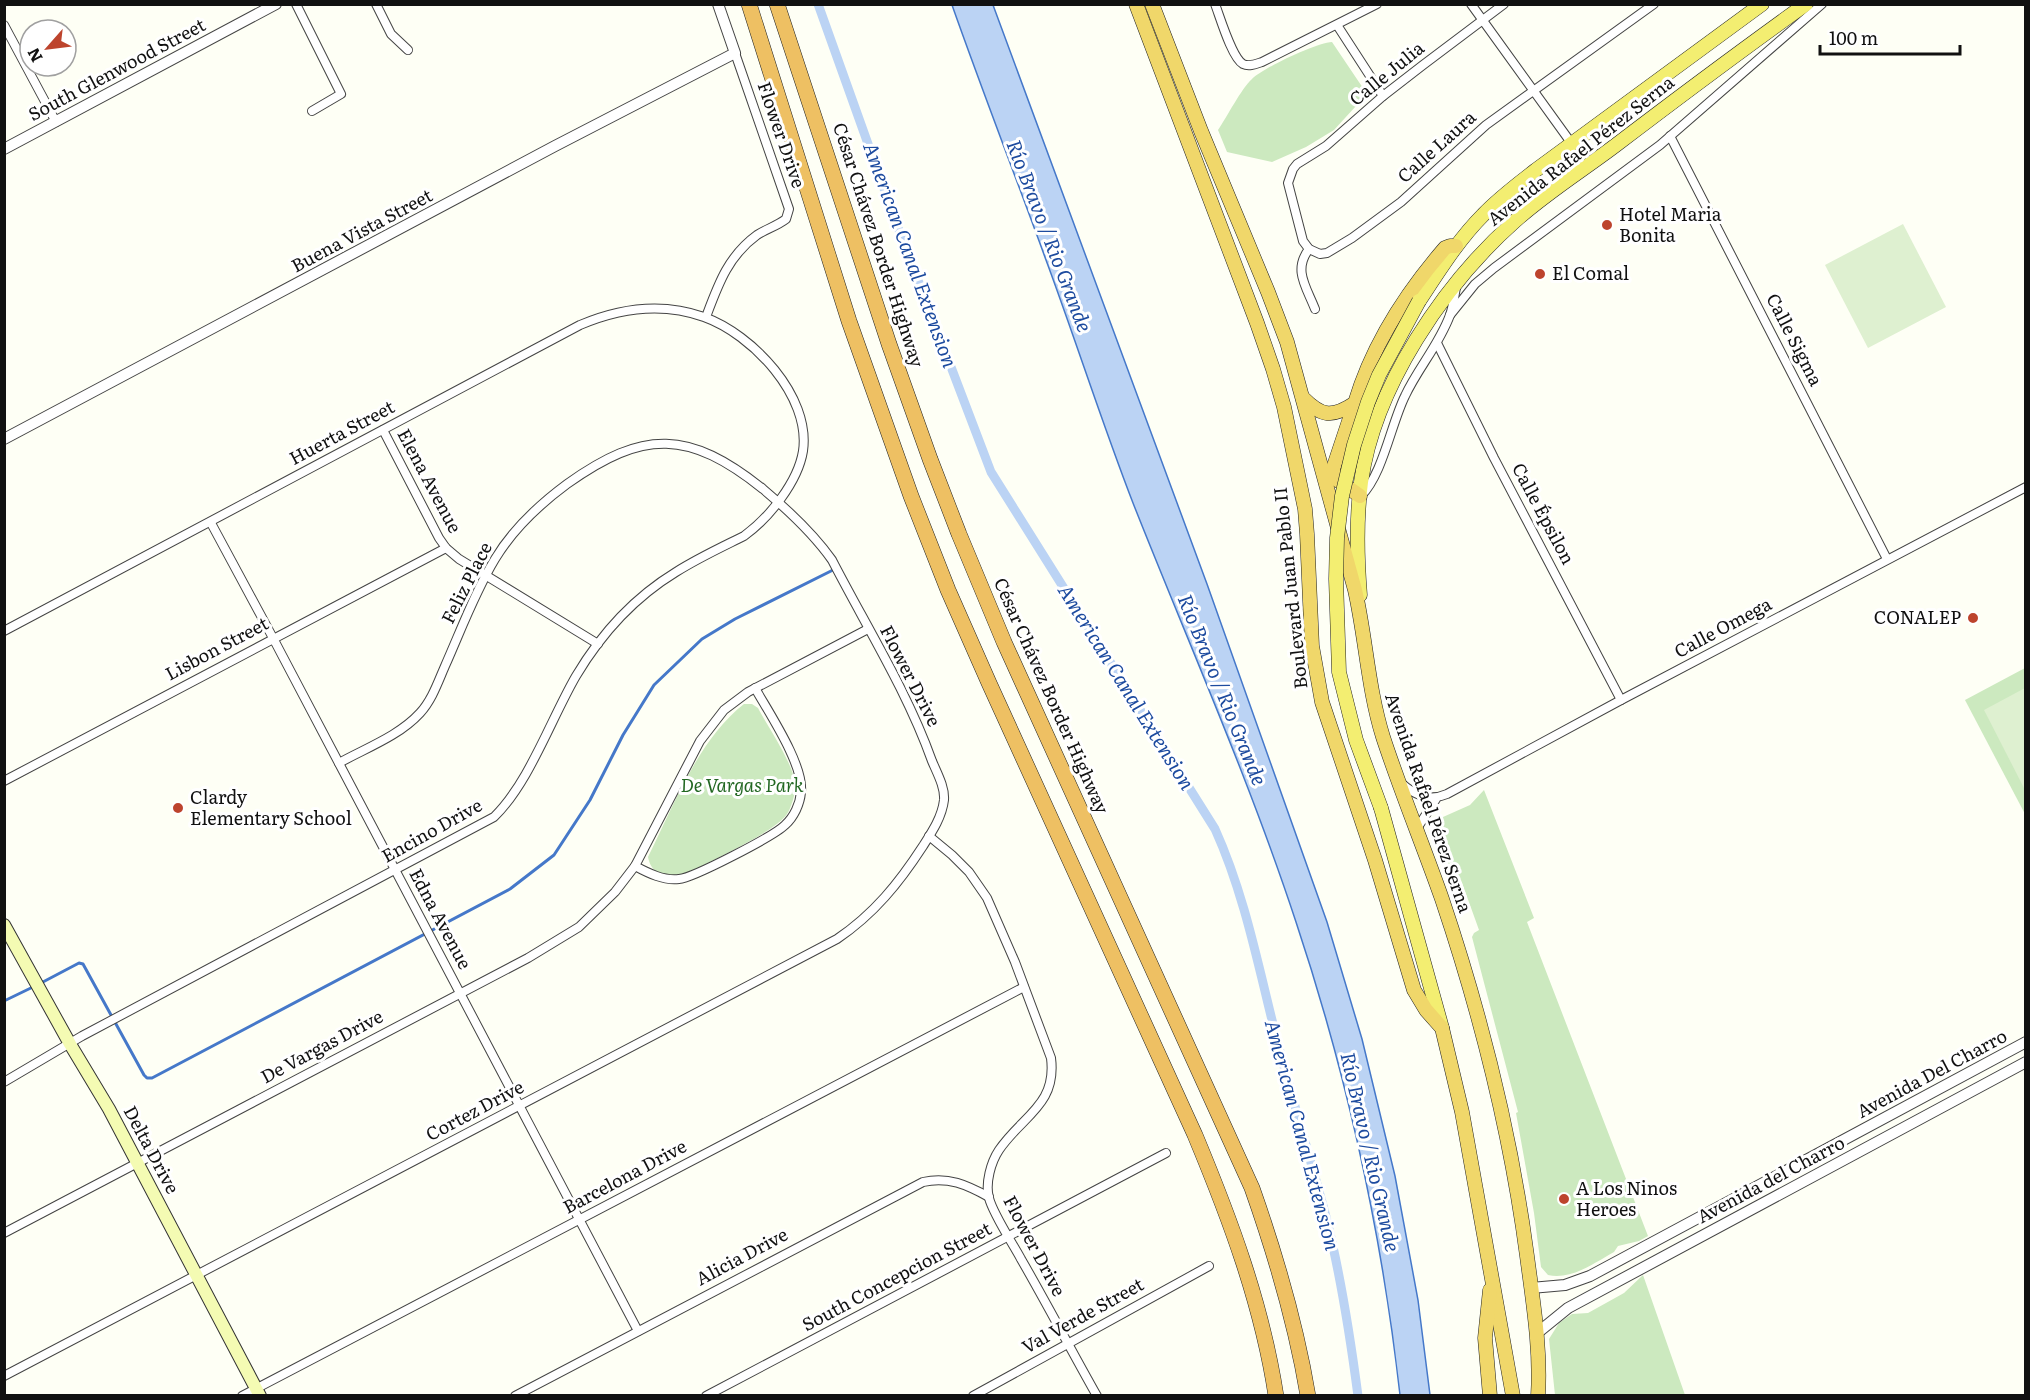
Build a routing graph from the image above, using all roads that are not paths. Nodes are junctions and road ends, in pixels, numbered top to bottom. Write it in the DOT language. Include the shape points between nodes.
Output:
graph roads {
  1 [pos="276,4"];
  2 [pos="296,4"];
  3 [pos="376,4"];
  4 [pos="718,4"];
  5 [pos="1136,4"];
  6 [pos="1152,4"];
  7 [pos="1215,4"];
  8 [pos="1377,4"];
  9 [pos="1471,4"];
  10 [pos="1504,4"];
  11 [pos="1654,4"];
  12 [pos="1762,4"];
  13 [pos="1806,4"];
  14 [pos="1822,4"];
  15 [pos="749,5"];
  16 [pos="779,9"];
  17 [pos="1482,21"];
  18 [pos="4,25"];
  19 [pos="1337,26"];
  20 [pos="408,50"];
  21 [pos="735,53"];
  22 [pos="1533,91"];
  23 [pos="1383,96"];
  24 [pos="312,111"];
  25 [pos="56,122"];
  26 [pos="1670,136"];
  27 [pos="1572,144"];
  28 [pos="4,149"];
  29 [pos="1456,246"];
  30 [pos="1309,249"];
  31 [pos="1457,283"];
  32 [pos="1315,309"];
  33 [pos="1450,315"];
  34 [pos="706,317"];
  35 [pos="1437,343"];
  36 [pos="1302,397"];
  37 [pos="1355,403"];
  38 [pos="383,430"];
  39 [pos="4,438"];
  40 [pos="2025,487"];
  41 [pos="1360,496"];
  42 [pos="778,502"];
  43 [pos="211,523"];
  44 [pos="446,548"];
  45 [pos="1887,559"];
  46 [pos="486,574"];
  47 [pos="1361,619"];
  48 [pos="868,629"];
  49 [pos="4,631"];
  50 [pos="273,638"];
  51 [pos="598,644"];
  52 [pos="755,688"];
  53 [pos="1621,700"];
  54 [pos="339,762"];
  55 [pos="1398,779"];
  56 [pos="4,781"];
  57 [pos="1436,799"];
  58 [pos="1416,830"];
  59 [pos="929,836"];
  60 [pos="635,866"];
  61 [pos="395,870"];
  62 [pos="5,926"];
  63 [pos="1024,987"];
  64 [pos="460,993"];
  65 [pos="1443,1028"];
  66 [pos="2025,1042"];
  67 [pos="70,1044"];
  68 [pos="2025,1062"];
  69 [pos="4,1082"];
  70 [pos="519,1106"];
  71 [pos="1166,1153"];
  72 [pos="137,1163"];
  73 [pos="989,1197"];
  74 [pos="579,1219"];
  75 [pos="4,1233"];
  76 [pos="1009,1237"];
  77 [pos="1209,1266"];
  78 [pos="1491,1273"];
  79 [pos="197,1276"];
  80 [pos="1531,1288"];
  81 [pos="638,1331"];
  82 [pos="1536,1334"];
  83 [pos="1068,1344"];
  84 [pos="1539,1366"];
  85 [pos="4,1377"];
  86 [pos="258,1392"];
  87 [pos="1514,1394"];
  88 [pos="242,1395"];
  89 [pos="515,1395"];
  90 [pos="706,1395"];
  91 [pos="973,1395"];
  92 [pos="1097,1395"];
  93 [pos="1276,1395"];
  94 [pos="1308,1395"];
  95 [pos="1490,1395"];
  96 [pos="1538,1395"];
  97 [pos="1543,1395"];
  1 -- 25 [label="street, South Glenwood Street"];
  2 -- 24 [label="street" via="341,94"];
  3 -- 20 [label="street" via="391,34"];
  4 -- 21 [label="street, Flower Drive"];
  5 -- 65 [label="highway, Boulevard Juan Pablo II" via="1273,369 1305,509 1312,646 1322,702 1414,990"];
  6 -- 36 [label="highway" via="1268,292"];
  7 -- 19 [label="street" via="1235,55 1249,66"];
  8 -- 19 [label="street"];
  9 -- 17 [label="street"];
  10 -- 17 [label="street, Calle Julia"];
  11 -- 22 [label="street, Calle Laura"];
  12 -- 27 [label="main road, Avenida Rafael Pérez Serna"];
  13 -- 31 [label="main road, Avenida Rafael Pérez Serna" via="1516,220"];
  14 -- 26 [label="street"];
  15 -- 93 [label="highway" via="849,321 911,496 989,683 1222,1198 1252,1287"];
  16 -- 94 [label="highway, César Chávez Border Highway" via="893,355 968,556 1252,1188 1278,1263"];
  17 -- 22 [label="street"];
  17 -- 23 [label="street, Calle Julia"];
  18 -- 25 [label="street"];
  19 -- 23 [label="street"];
  21 -- 34 [label="street, Flower Drive" via="789,209 786,219 760,233 736,254 722,275"];
  21 -- 39 [label="street, Buena Vista Street"];
  22 -- 27 [label="street"];
  22 -- 30 [label="street, Calle Laura" via="1486,125 1401,202 1352,238 1327,254"];
  23 -- 30 [label="street, Calle Julia" via="1334,140 1293,169 1288,183 1303,241"];
  25 -- 28 [label="street, South Glenwood Street"];
  26 -- 33 [label="street" via="1494,268"];
  26 -- 45 [label="street, Calle Sigma"];
  27 -- 29 [label="main road, Avenida Rafael Pérez Serna" via="1501,198"];
  29 -- 37 [label="highway" via="1445,248 1413,288 1378,345"];
  29 -- 65 [label="main road, Avenida Rafael Pérez Serna, bridge" via="1419,301 1368,402 1342,496 1336,579 1339,672"];
  30 -- 32 [label="street" via="1300,268"];
  31 -- 33 [label="street"];
  31 -- 41 [label="main road, Avenida Rafael Pérez Serna" via="1399,369 1369,445"];
  33 -- 35 [label="street"];
  34 -- 38 [label="street, Huerta Street" via="650,308 600,317"];
  34 -- 42 [label="street" via="738,335 763,357 796,408 803,451"];
  35 -- 41 [label="street" via="1404,396 1375,476"];
  35 -- 53 [label="street, Calle Épsilon"];
  36 -- 37 [label="highway" via="1326,414"];
  36 -- 47 [label="highway"];
  37 -- 41 [label="highway" via="1333,469 1336,479"];
  38 -- 43 [label="street, Huerta Street"];
  38 -- 44 [label="street, Elena Avenue"];
  40 -- 45 [label="street, Calle Omega"];
  41 -- 47 [label="main road, Avenida Rafael Pérez Serna" via="1357,528"];
  42 -- 46 [label="street, Feliz Place" via="740,472 704,451 665,444 637,447 600,463 545,502 505,545"];
  42 -- 48 [label="street, Flower Drive" via="822,545"];
  42 -- 51 [label="street, Encino Drive" via="744,536 678,570 647,592"];
  43 -- 49 [label="street, Huerta Street"];
  43 -- 50 [label="street, Edna Avenue"];
  44 -- 46 [label="street, Elena Avenue"];
  44 -- 50 [label="street, Lisbon Street"];
  45 -- 53 [label="street, Calle Omega"];
  46 -- 51 [label="street, Elena Avenue"];
  46 -- 54 [label="street, Feliz Place" via="438,683 420,713 400,730"];
  47 -- 55 [label="highway, Avenida Rafael Pérez Serna" via="1375,708"];
  48 -- 52 [label="street, De Vargas Drive"];
  48 -- 59 [label="street, Flower Drive" via="917,723 943,788 941,814"];
  50 -- 54 [label="street, Edna Avenue"];
  50 -- 56 [label="street, Lisbon Street"];
  51 -- 61 [label="street, Encino Drive" via="504,806 484,823"];
  52 -- 60 [label="street, De Vargas Drive" via="724,710 700,741"];
  52 -- 60 [label="street" via="798,770 801,791 792,818 775,833 692,876 670,880"];
  53 -- 57 [label="street, Calle Omega"];
  54 -- 61 [label="street, Edna Avenue"];
  55 -- 57 [label="street" via="1416,794"];
  55 -- 58 [label="highway, Avenida Rafael Pérez Serna"];
  57 -- 58 [label="street"];
  58 -- 80 [label="highway, Avenida Rafael Pérez Serna" via="1469,984 1485,1045 1511,1151"];
  59 -- 63 [label="street, Flower Drive" via="981,888"];
  59 -- 70 [label="street, Cortez Drive" via="887,896 837,939"];
  60 -- 64 [label="street, De Vargas Drive" via="579,927"];
  61 -- 64 [label="street, Edna Avenue"];
  61 -- 67 [label="street, Encino Drive"];
  62 -- 67 [label="main road, Delta Drive"];
  63 -- 73 [label="street, Flower Drive" via="1051,1058 1052,1080 1043,1099 999,1150 991,1168"];
  63 -- 74 [label="street, Barcelona Drive"];
  64 -- 70 [label="street, Edna Avenue"];
  64 -- 72 [label="street, De Vargas Drive"];
  65 -- 78 [label="highway"];
  66 -- 80 [label="street, Avenida Del Charro" via="1590,1276 1565,1285"];
  67 -- 69 [label="street, Encino Drive"];
  67 -- 72 [label="main road, Delta Drive"];
  68 -- 82 [label="street, Avenida del Charro" via="1568,1308"];
  70 -- 74 [label="street, Edna Avenue"];
  70 -- 79 [label="street, Cortez Drive"];
  71 -- 76 [label="street, South Concepcion Street"];
  72 -- 75 [label="street, De Vargas Drive"];
  72 -- 79 [label="main road, Delta Drive"];
  73 -- 76 [label="street, Flower Drive"];
  73 -- 81 [label="street, Alicia Drive" via="951,1180 923,1182"];
  74 -- 81 [label="street, Edna Avenue"];
  74 -- 86 [label="street, Barcelona Drive"];
  76 -- 83 [label="street, Flower Drive"];
  76 -- 90 [label="street, South Concepcion Street"];
  77 -- 83 [label="street, Val Verde Street"];
  78 -- 87 [label="highway"];
  78 -- 95 [label="highway" via="1485,1338"];
  79 -- 85 [label="street, Cortez Drive"];
  79 -- 86 [label="main road, Delta Drive"];
  80 -- 82 [label="highway, Avenida Rafael Pérez Serna"];
  81 -- 89 [label="street, Alicia Drive"];
  82 -- 84 [label="highway, Avenida Rafael Pérez Serna"];
  83 -- 91 [label="street, Val Verde Street"];
  83 -- 92 [label="street, Flower Drive"];
  84 -- 96 [label="highway, Avenida Rafael Pérez Serna"];
  84 -- 97 [label="main road"];
  86 -- 88 [label="street, Barcelona Drive"];
}
